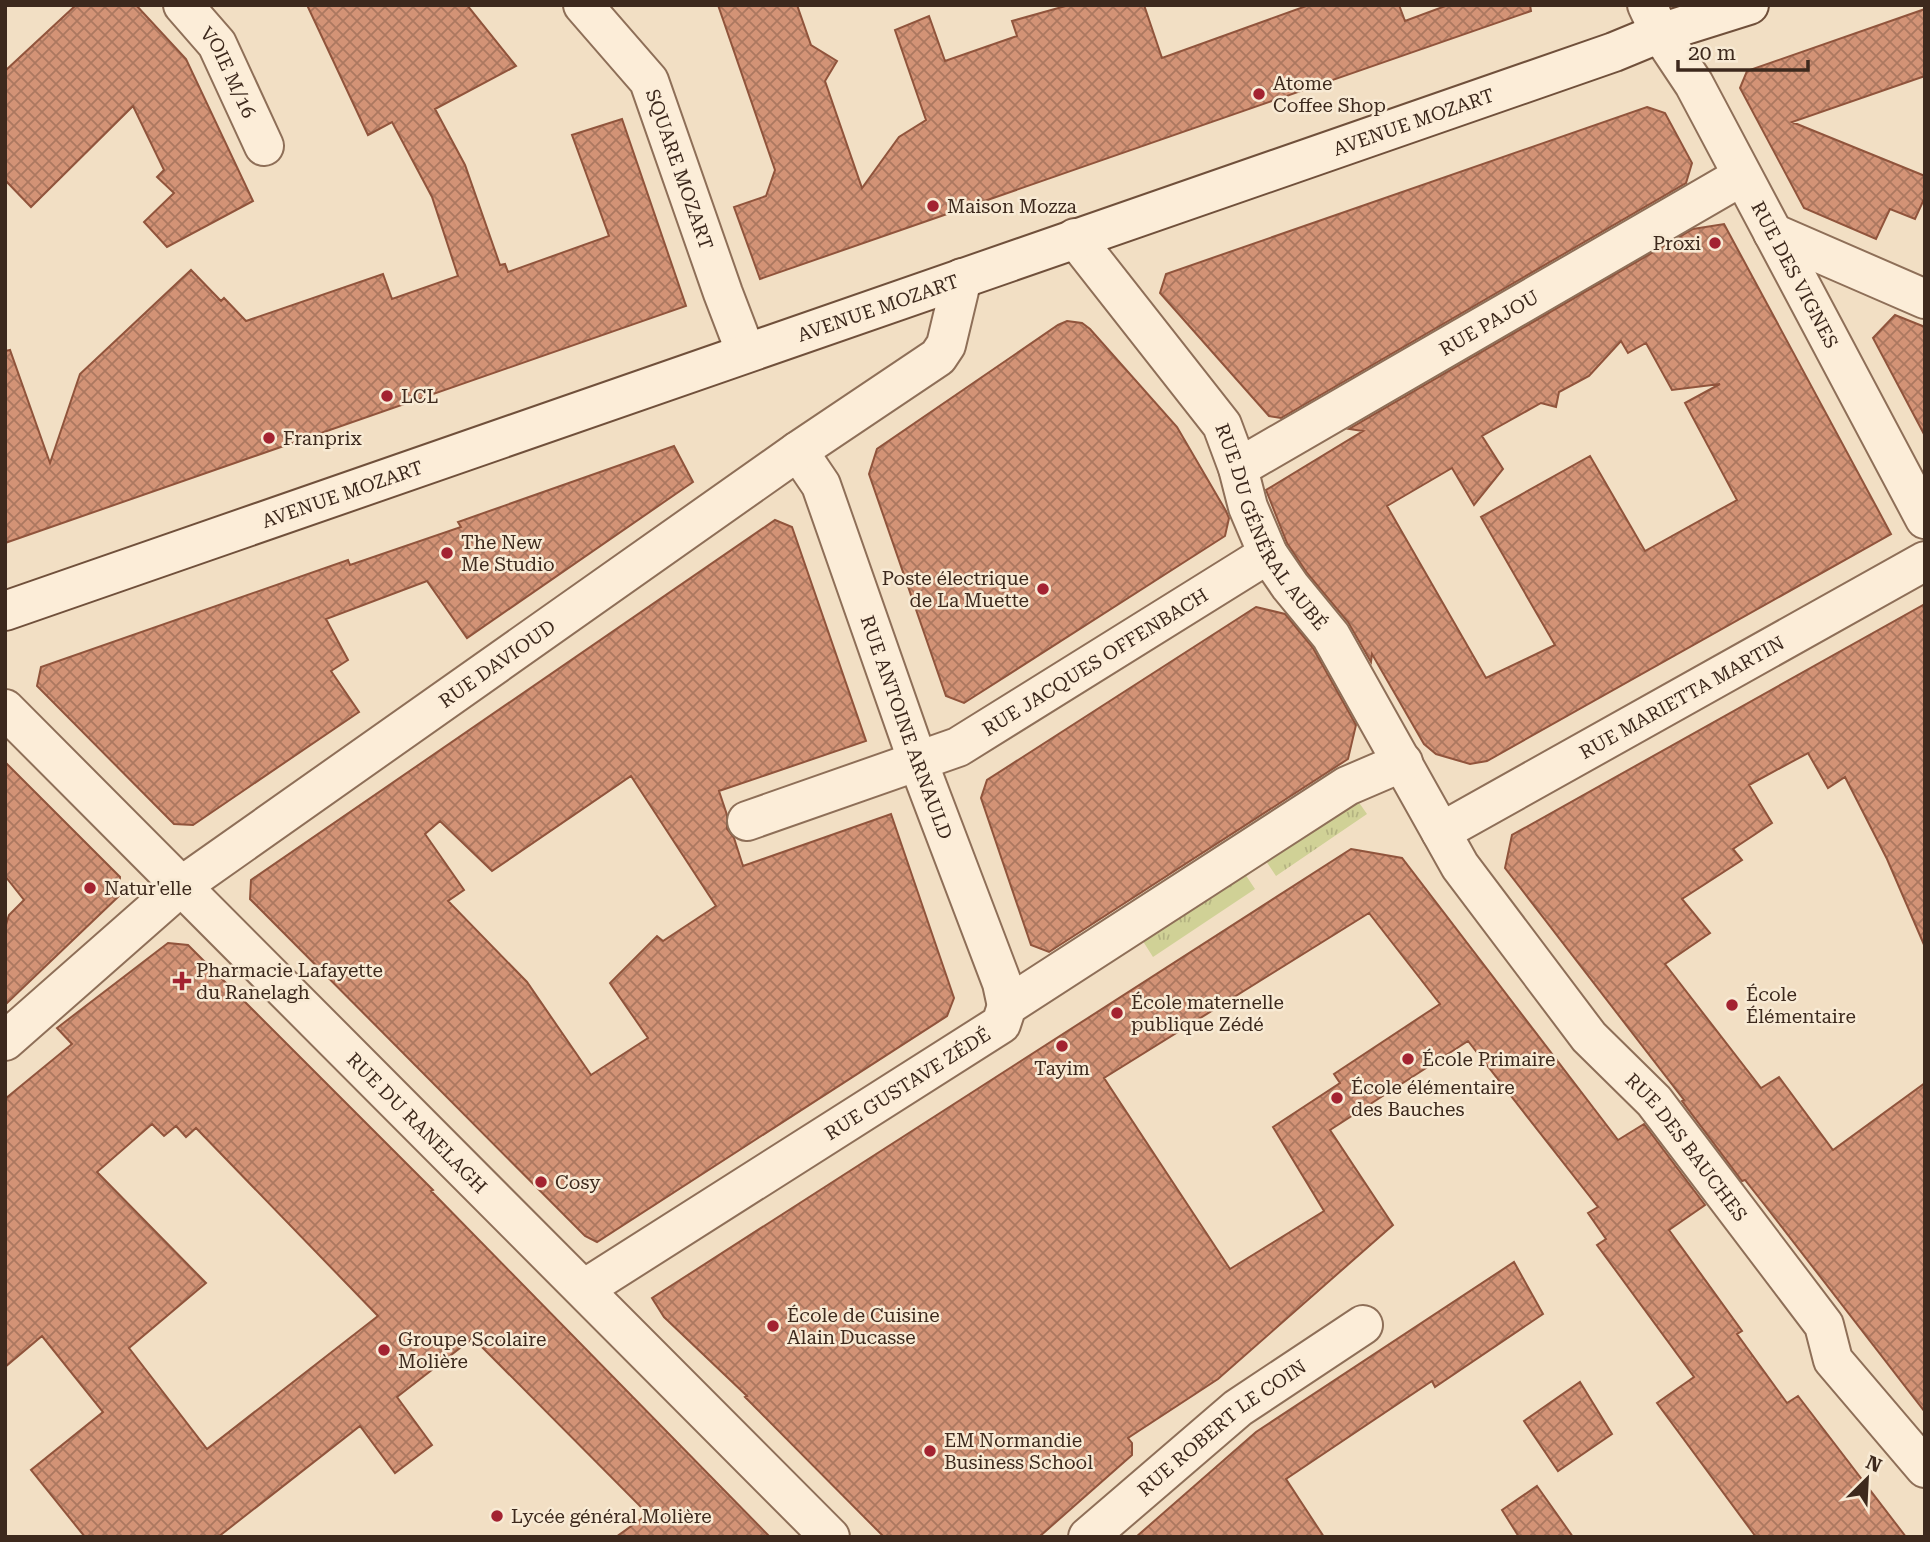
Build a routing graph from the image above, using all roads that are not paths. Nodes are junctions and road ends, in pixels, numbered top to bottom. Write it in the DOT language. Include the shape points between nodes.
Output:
graph roads {
  1 [pos="183,5"];
  2 [pos="583,5"];
  3 [pos="1749,5"];
  4 [pos="1654,19"];
  5 [pos="264,146"];
  6 [pos="1742,176"];
  7 [pos="1773,233"];
  8 [pos="1075,238"];
  9 [pos="962,278"];
  10 [pos="1925,299"];
  11 [pos="746,353"];
  12 [pos="798,452"];
  13 [pos="1238,468"];
  14 [pos="1925,519"];
  15 [pos="1268,554"];
  16 [pos="1925,561"];
  17 [pos="5,611"];
  18 [pos="5,709"];
  19 [pos="918,762"];
  20 [pos="1403,762"];
  21 [pos="747,821"];
  22 [pos="1441,832"];
  23 [pos="180,887"];
  24 [pos="1007,1006"];
  25 [pos="5,1041"];
  26 [pos="584,1289"];
  27 [pos="1363,1325"];
  28 [pos="1925,1468"];
  29 [pos="830,1537"];
  30 [pos="1088,1537"];
  1 -- 5 [label="street, VOIE M/16" via="217,44"];
  2 -- 11 [label="street, SQUARE MOZART" via="649,81"];
  3 -- 4 [label="street, AVENUE MOZART"];
  4 -- 6 [label="street, RUE DES VIGNES"];
  4 -- 8 [label="street, AVENUE MOZART" via="1614,52"];
  6 -- 7 [label="street, RUE DES VIGNES"];
  6 -- 13 [label="street, RUE PAJOU"];
  7 -- 10 [label="street"];
  7 -- 14 [label="street, RUE DES VIGNES"];
  8 -- 9 [label="street, AVENUE MOZART"];
  8 -- 13 [label="street, RUE DU GÉNÉRAL AUBÉ" via="1222,425"];
  9 -- 11 [label="street, AVENUE MOZART"];
  9 -- 12 [label="street, RUE DAVIOUD" via="946,345 937,357"];
  11 -- 17 [label="street, AVENUE MOZART"];
  12 -- 19 [label="street, RUE ANTOINE ARNAULD" via="821,485"];
  12 -- 23 [label="street, RUE DAVIOUD"];
  13 -- 15 [label="street, RUE DU GÉNÉRAL AUBÉ"];
  15 -- 19 [label="street, RUE JACQUES OFFENBACH" via="958,747"];
  15 -- 20 [label="street, RUE DU GÉNÉRAL AUBÉ" via="1331,636"];
  16 -- 22 [label="street, RUE MARIETTA MARTIN"];
  18 -- 23 [label="street, RUE DU RANELAGH"];
  19 -- 21 [label="street, RUE JACQUES OFFENBACH"];
  19 -- 24 [label="street, RUE ANTOINE ARNAULD"];
  20 -- 22 [label="street, RUE DU GÉNÉRAL AUBÉ"];
  20 -- 24 [label="street, RUE GUSTAVE ZÉDÉ" via="1347,786"];
  22 -- 28 [label="street, RUE DES BAUCHES" via="1460,866 1588,1037 1654,1101 1824,1325 1833,1360"];
  23 -- 25 [label="street, RUE DAVIOUD"];
  23 -- 26 [label="street, RUE DU RANELAGH"];
  24 -- 26 [label="street, RUE GUSTAVE ZÉDÉ" via="1001,1024"];
  26 -- 29 [label="street, RUE DU RANELAGH"];
  27 -- 30 [label="street, RUE ROBERT LE COIN" via="1238,1408"];
}
